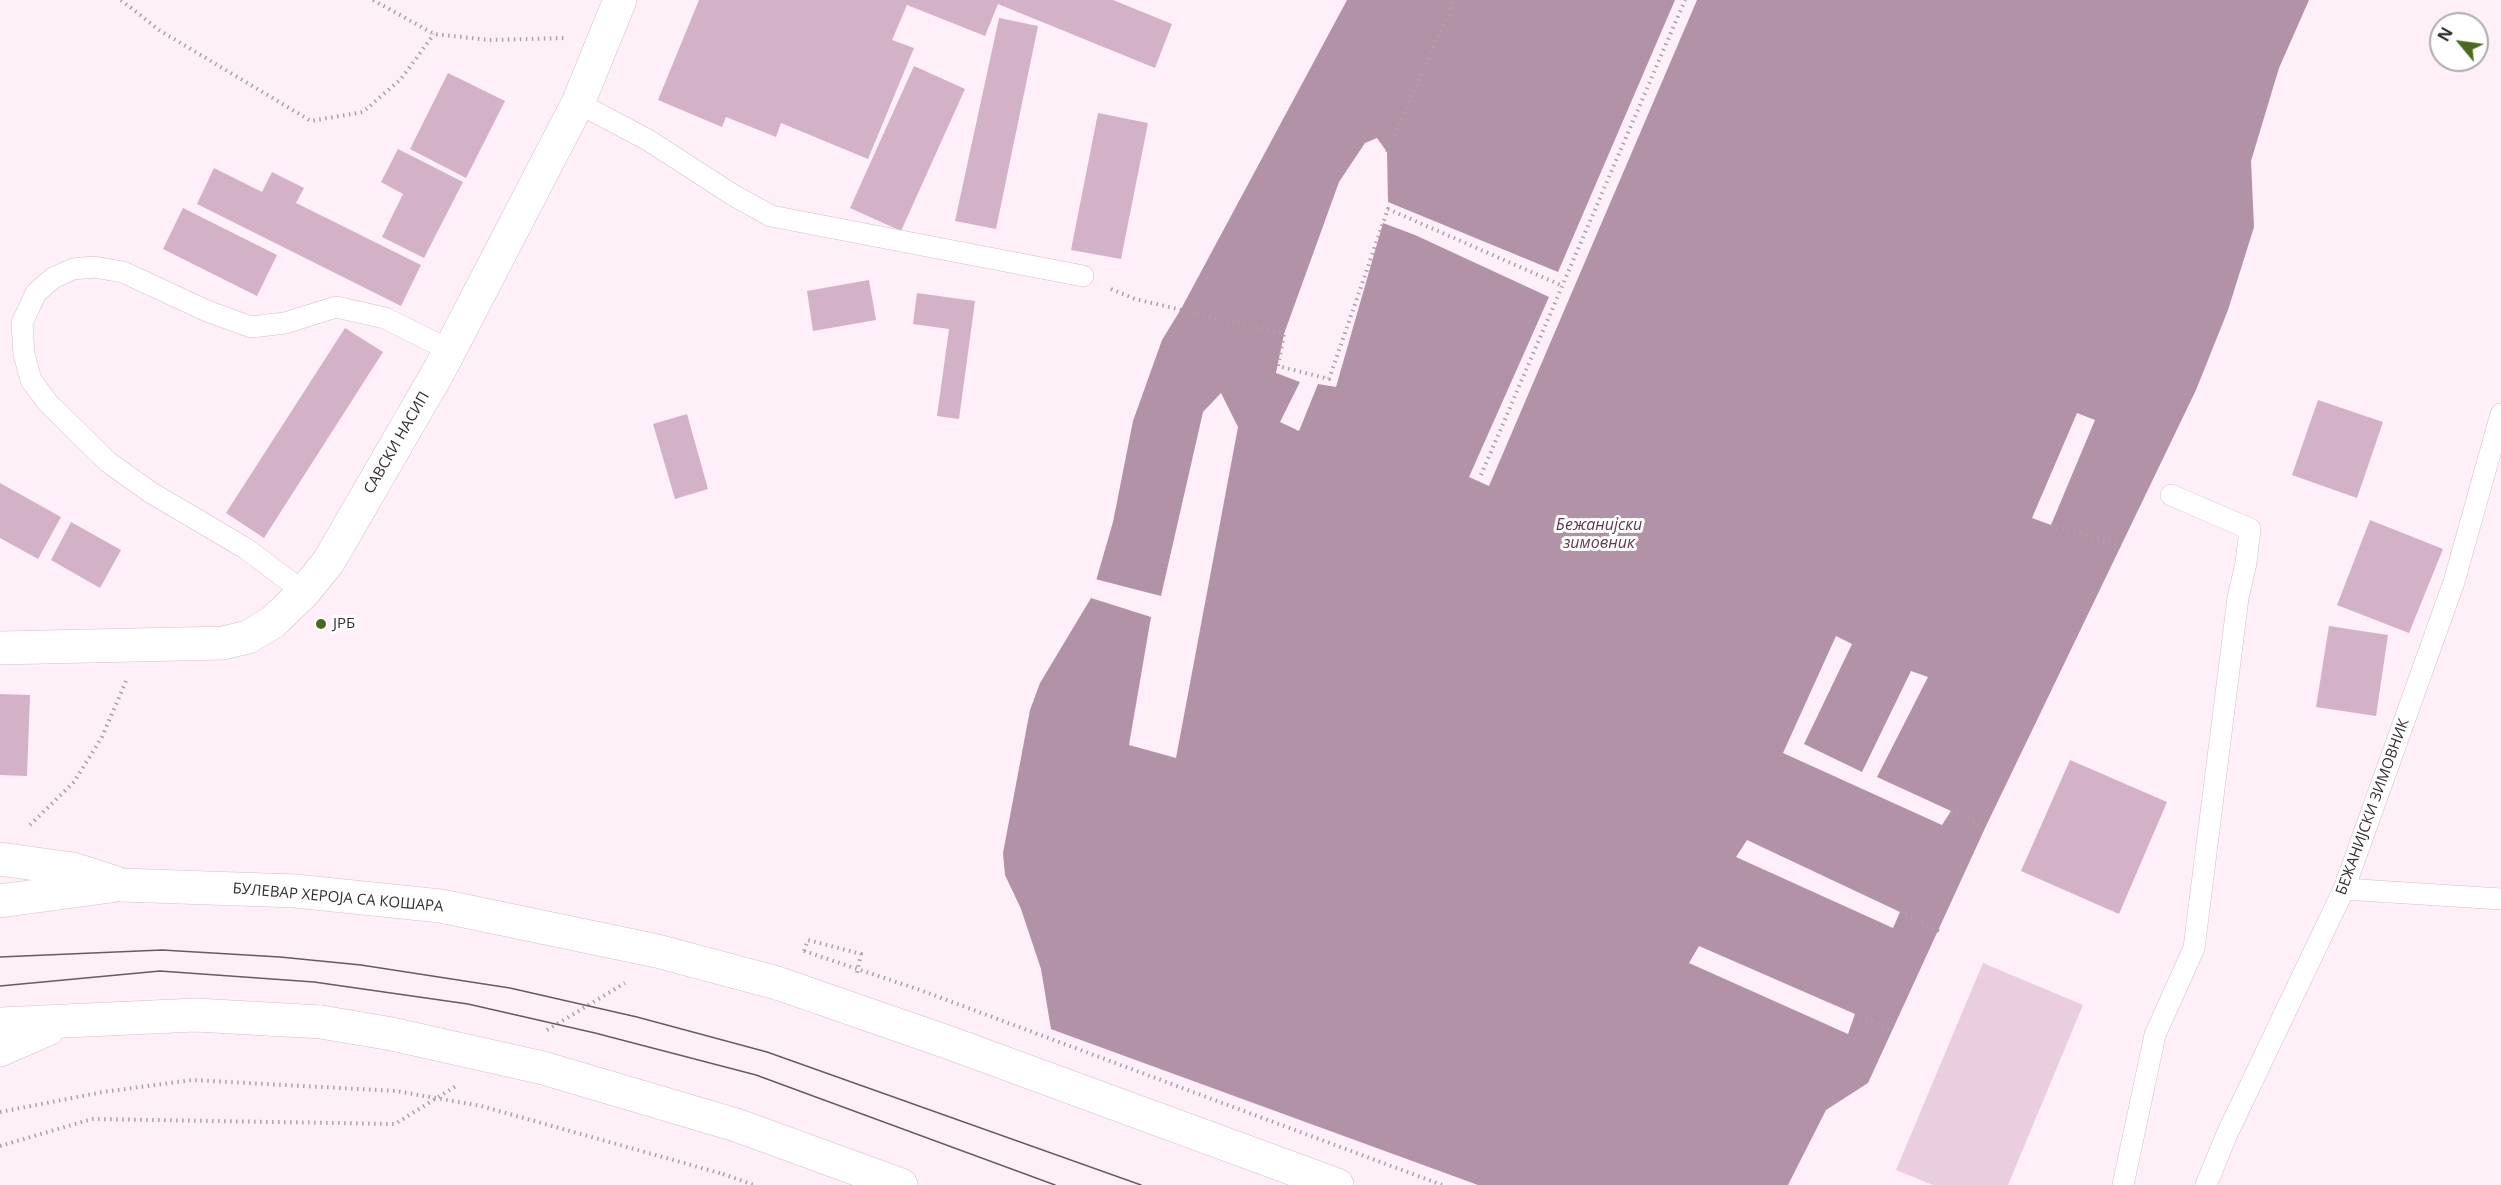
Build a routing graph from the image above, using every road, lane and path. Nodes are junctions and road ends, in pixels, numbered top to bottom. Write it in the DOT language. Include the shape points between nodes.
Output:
graph roads {
  1 [pos="121,0"];
  2 [pos="373,0"];
  3 [pos="620,0"];
  4 [pos="1454,0"];
  5 [pos="1685,0"];
  6 [pos="434,34"];
  7 [pos="607,38"];
  8 [pos="578,103"];
  9 [pos="1387,152"];
  10 [pos="1083,276"];
  11 [pos="1563,286"];
  12 [pos="449,350"];
  13 [pos="2501,414"];
  14 [pos="1481,475"];
  15 [pos="2171,495"];
  16 [pos="2051,525"];
  17 [pos="2121,545"];
  18 [pos="304,592"];
  19 [pos="135,646"];
  20 [pos="0,648"];
  21 [pos="1951,811"];
  22 [pos="1986,826"];
  23 [pos="28,827"];
  24 [pos="0,859"];
  25 [pos="122,885"];
  26 [pos="2344,889"];
  27 [pos="2501,899"];
  28 [pos="0,901"];
  29 [pos="1900,912"];
  30 [pos="1939,931"];
  31 [pos="861,954"];
  32 [pos="1855,1014"];
  33 [pos="70,1019"];
  34 [pos="0,1024"];
  35 [pos="1893,1031"];
  36 [pos="0,1050"];
  37 [pos="0,1112"];
  38 [pos="754,1185"];
  39 [pos="901,1185"];
  40 [pos="1337,1185"];
  41 [pos="1442,1185"];
  42 [pos="2123,1185"];
  43 [pos="2206,1185"];
  1 -- 6 [label="path" via="159,30 311,121 363,112 401,79"];
  2 -- 6 [label="path"];
  3 -- 7 [label="main road, САВСКИ НАСИП"];
  4 -- 9 [label="path"];
  5 -- 11 [label="path"];
  6 -- 7 [label="path" via="489,40"];
  7 -- 8 [label="main road, САВСКИ НАСИП"];
  8 -- 10 [label="lane" via="648,140 771,216"];
  8 -- 12 [label="main road, САВСКИ НАСИП"];
  10 -- 11 [label="path" via="1135,299 1284,334 1278,366 1329,379 1388,209"];
  11 -- 14 [label="path"];
  12 -- 18 [label="main road, САВСКИ НАСИП" via="329,561"];
  12 -- 18 [label="lane" via="385,318 336,306 285,323 251,327 123,272 94,267 73,269 53,278 36,293 22,323 24,354 31,380 48,403 108,462 150,492 245,548"];
  13 -- 26 [label="lane, БЕЖАНИЈСКИ ЗИМОВНИК" via="2454,582"];
  15 -- 42 [label="lane" via="2250,529 2194,948 2156,1035"];
  16 -- 17 [label="path"];
  18 -- 19 [label="main road, САВСКИ НАСИП" via="273,622 248,637 223,643"];
  19 -- 20 [label="main road, САВСКИ НАСИП"];
  19 -- 23 [label="path" via="122,695 102,737 74,782"];
  21 -- 22 [label="path"];
  24 -- 25 [label="main road" via="73,869"];
  25 -- 28 [label="main road, БУЛЕВАР ХЕРОЈА СА КОШАРА"];
  25 -- 40 [label="main road, БУЛЕВАР ХЕРОЈА СА КОШАРА, bridge" via="284,890 441,906 657,951 777,983"];
  26 -- 27 [label="lane"];
  26 -- 43 [label="lane, БЕЖАНИЈСКИ ЗИМОВНИК"];
  29 -- 30 [label="path"];
  31 -- 41 [label="path, bridge" via="808,940 804,951 920,990"];
  32 -- 35 [label="path"];
  33 -- 34 [label="main road"];
  33 -- 36 [label="main road"];
  33 -- 39 [label="main road, bridge" via="196,1015 321,1022 392,1034 543,1068 736,1125"];
  37 -- 38 [label="path, bridge" via="192,1080 396,1091 481,1106"];
}
